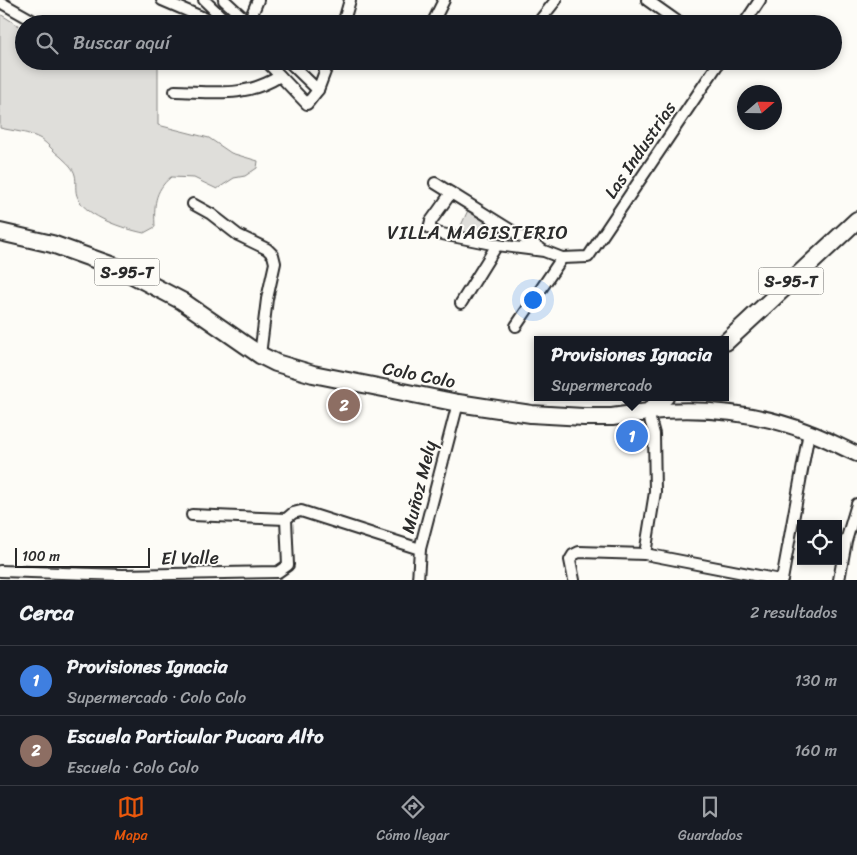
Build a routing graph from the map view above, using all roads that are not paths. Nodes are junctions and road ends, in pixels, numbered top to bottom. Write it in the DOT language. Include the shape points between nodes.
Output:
graph roads {
  1 [pos="162,0"];
  2 [pos="204,0"];
  3 [pos="224,0"];
  4 [pos="258,0"];
  5 [pos="350,0"];
  6 [pos="444,0"];
  7 [pos="556,0"];
  8 [pos="647,0"];
  9 [pos="760,0"];
  10 [pos="0,2"];
  11 [pos="23,15"];
  12 [pos="197,15"];
  13 [pos="220,15"];
  14 [pos="240,15"];
  15 [pos="252,15"];
  16 [pos="346,15"];
  17 [pos="436,15"];
  18 [pos="545,15"];
  19 [pos="668,15"];
  20 [pos="750,15"];
  21 [pos="274,70"];
  22 [pos="297,70"];
  23 [pos="326,70"];
  24 [pos="714,70"];
  25 [pos="280,76"];
  26 [pos="318,90"];
  27 [pos="175,92"];
  28 [pos="436,183"];
  29 [pos="451,192"];
  30 [pos="193,204"];
  31 [pos="857,220"];
  32 [pos="0,232"];
  33 [pos="497,245"];
  34 [pos="544,251"];
  35 [pos="562,258"];
  36 [pos="461,303"];
  37 [pos="516,326"];
  38 [pos="729,339"];
  39 [pos="260,355"];
  40 [pos="660,401"];
  41 [pos="458,403"];
  42 [pos="648,412"];
  43 [pos="809,432"];
  44 [pos="857,454"];
  45 [pos="857,504"];
  46 [pos="192,515"];
  47 [pos="286,519"];
  48 [pos="854,526"];
  49 [pos="420,550"];
  50 [pos="645,554"];
  51 [pos="3,574"];
  52 [pos="66,577"];
  53 [pos="123,578"];
  54 [pos="418,580"];
  55 [pos="574,580"];
  56 [pos="781,580"];
  57 [pos="839,580"];
  1 -- 12 [label="street"];
  2 -- 13 [label="street"];
  3 -- 14 [label="street"];
  4 -- 15 [label="street"];
  5 -- 16 [label="street"];
  6 -- 17 [label="street"];
  7 -- 18 [label="street"];
  8 -- 19 [label="street"];
  9 -- 20 [label="street"];
  10 -- 11 [label="street"];
  21 -- 25 [label="street"];
  22 -- 26 [label="street"];
  23 -- 26 [label="street"];
  24 -- 35 [label="street, Las Industrias" via="588,257"];
  25 -- 26 [label="street" via="307,104"];
  25 -- 27 [label="street" via="258,88 238,93"];
  28 -- 29 [label="street"];
  29 -- 33 [label="street" via="429,228 437,233"];
  29 -- 34 [label="street"];
  30 -- 39 [label="street" via="273,255 275,263"];
  31 -- 38 [label="main road, S-95-T"];
  32 -- 39 [label="main road, Colo Colo / S-95-T" via="74,251 140,278 196,309"];
  33 -- 34 [label="street"];
  33 -- 36 [label="street"];
  34 -- 35 [label="street"];
  35 -- 37 [label="street"];
  39 -- 41 [label="main road, Colo Colo / S-95-T" via="276,364 313,374"];
  40 -- 42 [label="main road"];
  41 -- 42 [label="main road, Colo Colo / S-95-T" via="531,414 584,417"];
  41 -- 49 [label="street, Muñoz Mely"];
  42 -- 43 [label="main road, Colo Colo" via="732,413 771,420"];
  42 -- 50 [label="street" via="654,434 655,492"];
  43 -- 44 [label="main road, Colo Colo"];
  43 -- 56 [label="street"];
  45 -- 48 [label="street"];
  46 -- 47 [label="street"];
  47 -- 49 [label="street" via="301,511"];
  47 -- 53 [label="street, El Valle" via="288,565 282,570 273,573"];
  48 -- 57 [label="street"];
  49 -- 54 [label="street, Muñoz Mely"];
  50 -- 55 [label="street" via="579,552 573,555 570,563"];
  50 -- 56 [label="street"];
  51 -- 52 [label="street, El Valle"];
  52 -- 53 [label="street, El Valle"];
}
